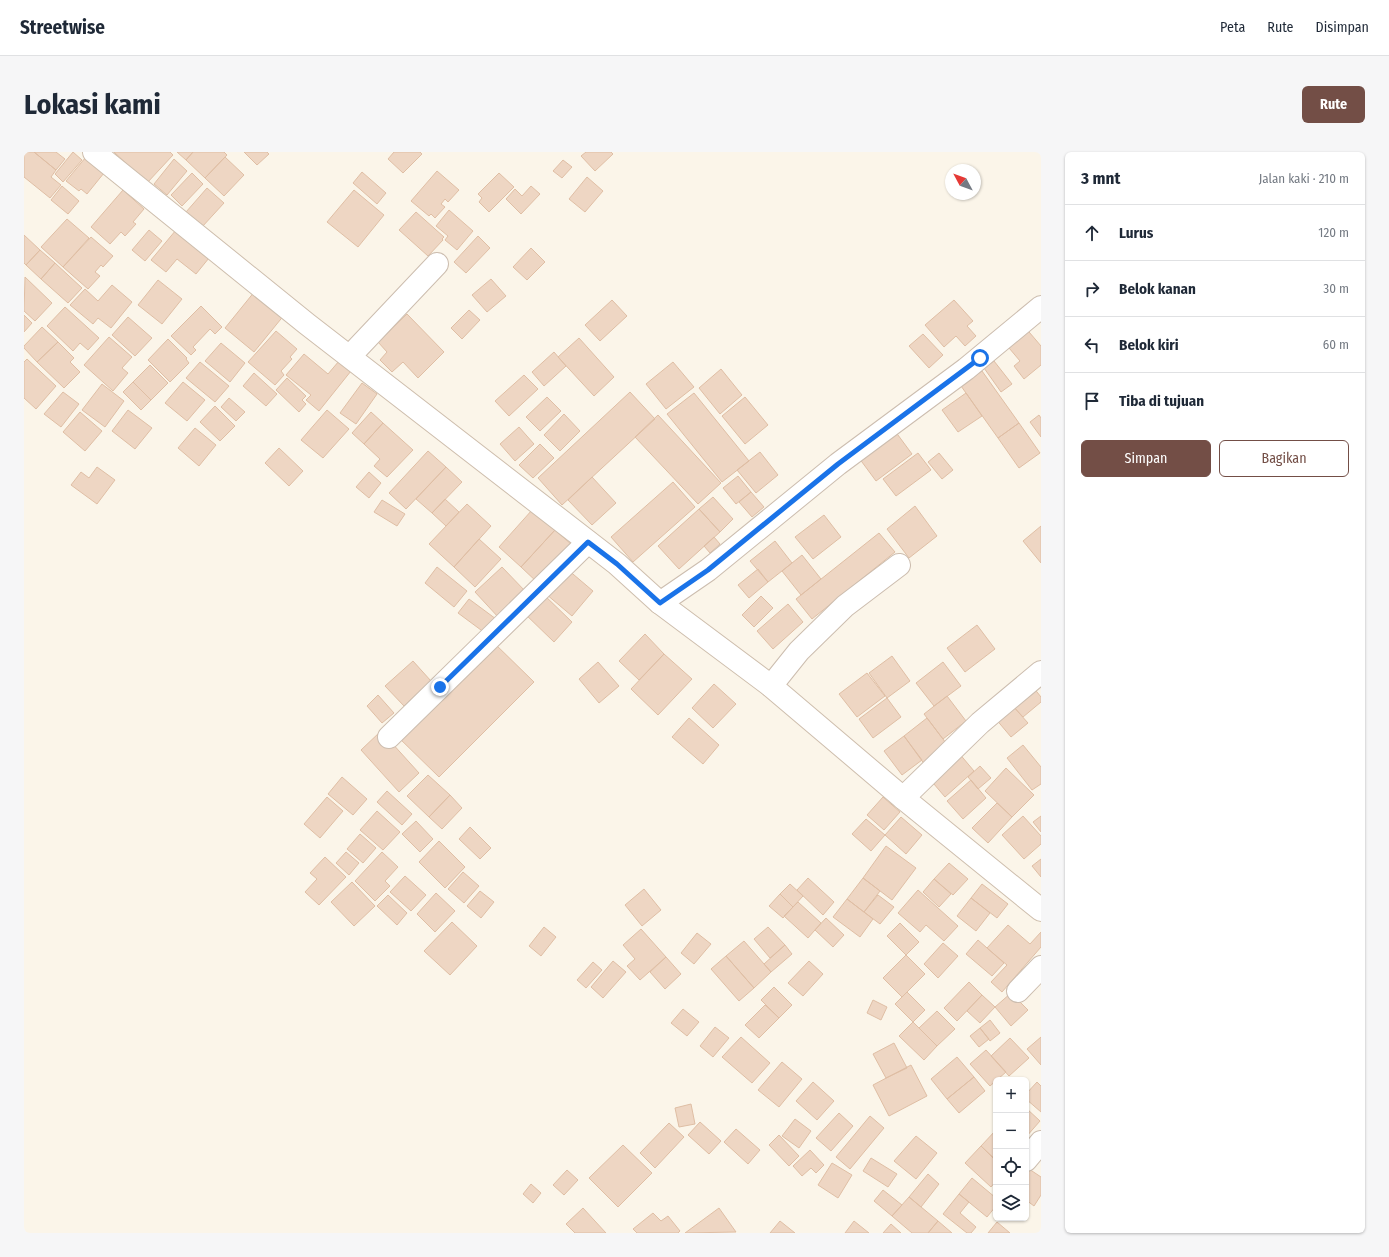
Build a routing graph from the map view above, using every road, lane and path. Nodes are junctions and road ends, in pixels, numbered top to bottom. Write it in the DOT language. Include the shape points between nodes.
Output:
graph roads {
  1 [pos="94,152"];
  2 [pos="437,264"];
  3 [pos="1041,307"];
  4 [pos="350,356"];
  5 [pos="588,542"];
  6 [pos="899,565"];
  7 [pos="660,603"];
  8 [pos="1041,672"];
  9 [pos="771,686"];
  10 [pos="389,737"];
  11 [pos="903,798"];
  12 [pos="1041,910"];
  13 [pos="1041,966"];
  14 [pos="1018,991"];
  15 [pos="1041,1142"];
  16 [pos="1029,1156"];
  1 -- 4 [label="street"];
  2 -- 4 [label="street"];
  3 -- 7 [label="street" via="966,369 838,464 708,570"];
  4 -- 5 [label="street"];
  5 -- 7 [label="street"];
  5 -- 10 [label="street"];
  6 -- 9 [label="street" via="845,606 799,651"];
  7 -- 9 [label="street"];
  8 -- 11 [label="street" via="980,723"];
  9 -- 11 [label="street"];
  11 -- 12 [label="street"];
  13 -- 14 [label="street"];
  15 -- 16 [label="street"];
}
